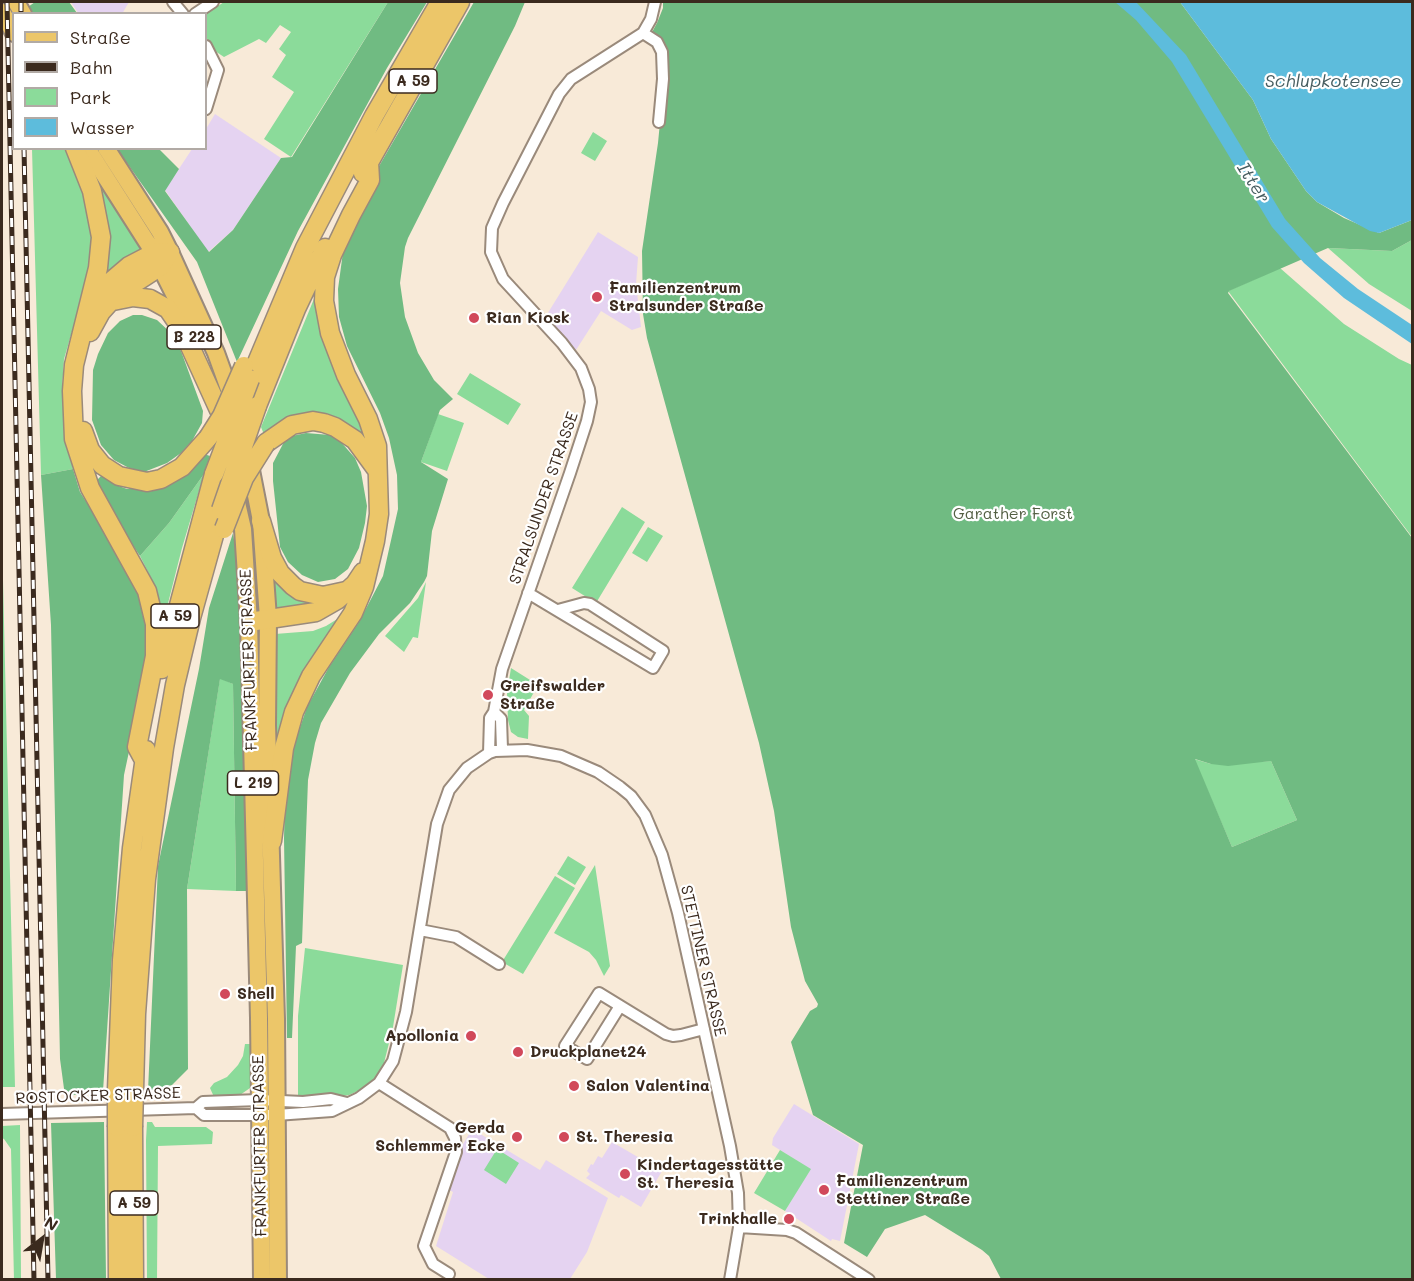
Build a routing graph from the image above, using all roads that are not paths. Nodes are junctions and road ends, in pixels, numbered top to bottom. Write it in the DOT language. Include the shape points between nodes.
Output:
graph roads {
  1 [pos="213,2"];
  2 [pos="440,2"];
  3 [pos="460,2"];
  4 [pos="655,2"];
  5 [pos="2,12"];
  6 [pos="198,12"];
  7 [pos="12,30"];
  8 [pos="643,33"];
  9 [pos="207,48"];
  10 [pos="207,106"];
  11 [pos="658,122"];
  12 [pos="76,150"];
  13 [pos="88,150"];
  14 [pos="107,150"];
  15 [pos="369,162"];
  16 [pos="161,257"];
  17 [pos="111,302"];
  18 [pos="89,308"];
  19 [pos="247,373"];
  20 [pos="219,410"];
  21 [pos="245,435"];
  22 [pos="226,454"];
  23 [pos="377,470"];
  24 [pos="261,521"];
  25 [pos="207,561"];
  26 [pos="356,589"];
  27 [pos="528,592"];
  28 [pos="558,610"];
  29 [pos="249,622"];
  30 [pos="268,624"];
  31 [pos="494,712"];
  32 [pos="502,749"];
  33 [pos="489,753"];
  34 [pos="144,760"];
  35 [pos="272,841"];
  36 [pos="420,930"];
  37 [pos="499,964"];
  38 [pos="620,1006"];
  39 [pos="704,1029"];
  40 [pos="379,1083"];
  41 [pos="125,1090"];
  42 [pos="268,1108"];
  43 [pos="2,1114"];
  44 [pos="125,1127"];
  45 [pos="739,1227"];
  46 [pos="449,1274"];
  47 [pos="862,1277"];
  48 [pos="118,1280"];
  49 [pos="134,1280"];
  50 [pos="262,1280"];
  51 [pos="278,1280"];
  52 [pos="730,1280"];
  1 -- 6 [label="street"];
  2 -- 19 [label="highway, A 59" via="374,116 281,302 268,312"];
  3 -- 15 [label="highway, A 59"];
  4 -- 8 [label="street"];
  5 -- 7 [label="main road"];
  8 -- 11 [label="street" via="657,42 662,52"];
  8 -- 27 [label="street, STRALSUNDER STRASSE" via="571,80 559,93 492,228 491,252 503,279 581,368 591,402"];
  9 -- 10 [label="street" via="218,70"];
  12 -- 18 [label="highway" via="92,191 101,237"];
  13 -- 16 [label="main road, FRANKFURTER STRASSE / B 228"];
  14 -- 16 [label="main road, FRANKFURTER STRASSE / B 228" via="160,232"];
  15 -- 23 [label="highway" via="370,180 332,255 325,277 324,301 330,333 368,418 376,446"];
  15 -- 25 [label="highway, A 59, bridge" via="296,309 257,406"];
  16 -- 17 [label="highway"];
  16 -- 18 [label="highway" via="129,266"];
  16 -- 20 [label="main road, FRANKFURTER STRASSE / B 228"];
  16 -- 21 [label="main road, FRANKFURTER STRASSE / B 228" via="216,353"];
  17 -- 19 [label="highway, bridge" via="89,335 82,366 80,406 83,436 90,450 102,465 119,476 147,482 182,467 208,438"];
  17 -- 20 [label="highway" via="142,298 168,309 183,331"];
  18 -- 34 [label="highway" via="74,365 74,439 90,488 147,591 156,624 155,656 137,747"];
  19 -- 34 [label="highway, A 59, bridge" via="174,616"];
  20 -- 22 [label="main road, FRANKFURTER STRASSE / B 228"];
  21 -- 24 [label="main road, FRANKFURTER STRASSE / L 219"];
  22 -- 29 [label="main road, FRANKFURTER STRASSE / L 219" via="243,529"];
  23 -- 25 [label="highway, bridge" via="355,440 335,427 313,421 292,425 266,443 244,478 218,553"];
  23 -- 26 [label="highway" via="379,514 375,541"];
  24 -- 26 [label="highway" via="272,558 293,586 323,596"];
  24 -- 30 [label="main road, FRANKFURTER STRASSE / L 219"];
  25 -- 41 [label="highway, A 59" via="175,685 150,838 136,1014"];
  26 -- 30 [label="highway" via="345,608 322,622 297,629"];
  26 -- 35 [label="highway" via="353,613 311,676 294,711 284,748"];
  27 -- 28 [label="street"];
  27 -- 31 [label="street, STRALSUNDER STRASSE" via="502,669"];
  28 -- 28 [label="street" via="653,668 663,651 590,604"];
  29 -- 30 [label="highway"];
  29 -- 42 [label="main road, FRANKFURTER STRASSE / L 219"];
  30 -- 35 [label="main road, FRANKFURTER STRASSE / L 219"];
  31 -- 32 [label="street, STRALSUNDER STRASSE" via="501,719"];
  31 -- 33 [label="street, STRALSUNDER STRASSE" via="490,718"];
  32 -- 33 [label="street, ROSTOCKER STRASSE"];
  32 -- 39 [label="street, STETTINER STRASSE" via="549,754 586,766 620,787 641,810 657,840 667,872"];
  33 -- 36 [label="street, ROSTOCKER STRASSE" via="459,775 446,798 437,824"];
  34 -- 41 [label="highway, A 59" via="122,960"];
  35 -- 42 [label="main road, FRANKFURTER STRASSE / L 219"];
  36 -- 37 [label="street" via="456,937"];
  36 -- 40 [label="street, ROSTOCKER STRASSE" via="396,1051"];
  38 -- 38 [label="street" via="599,993 565,1046 587,1059"];
  38 -- 39 [label="street" via="673,1036"];
  39 -- 45 [label="street, STETTINER STRASSE" via="734,1164"];
  40 -- 42 [label="street, ROSTOCKER STRASSE" via="347,1103 331,1099"];
  40 -- 46 [label="street" via="450,1128 455,1138 456,1152 424,1246 433,1264"];
  41 -- 44 [label="highway, A 59, bridge"];
  42 -- 43 [label="street, ROSTOCKER STRASSE" via="202,1102 196,1108"];
  42 -- 50 [label="main road, FRANKFURTER STRASSE / L 219"];
  42 -- 51 [label="main road, FRANKFURTER STRASSE / L 219"];
  44 -- 48 [label="highway, A 59"];
  44 -- 49 [label="highway, A 59"];
  45 -- 47 [label="street" via="796,1233"];
  45 -- 52 [label="street, STETTINER STRASSE"];
}
